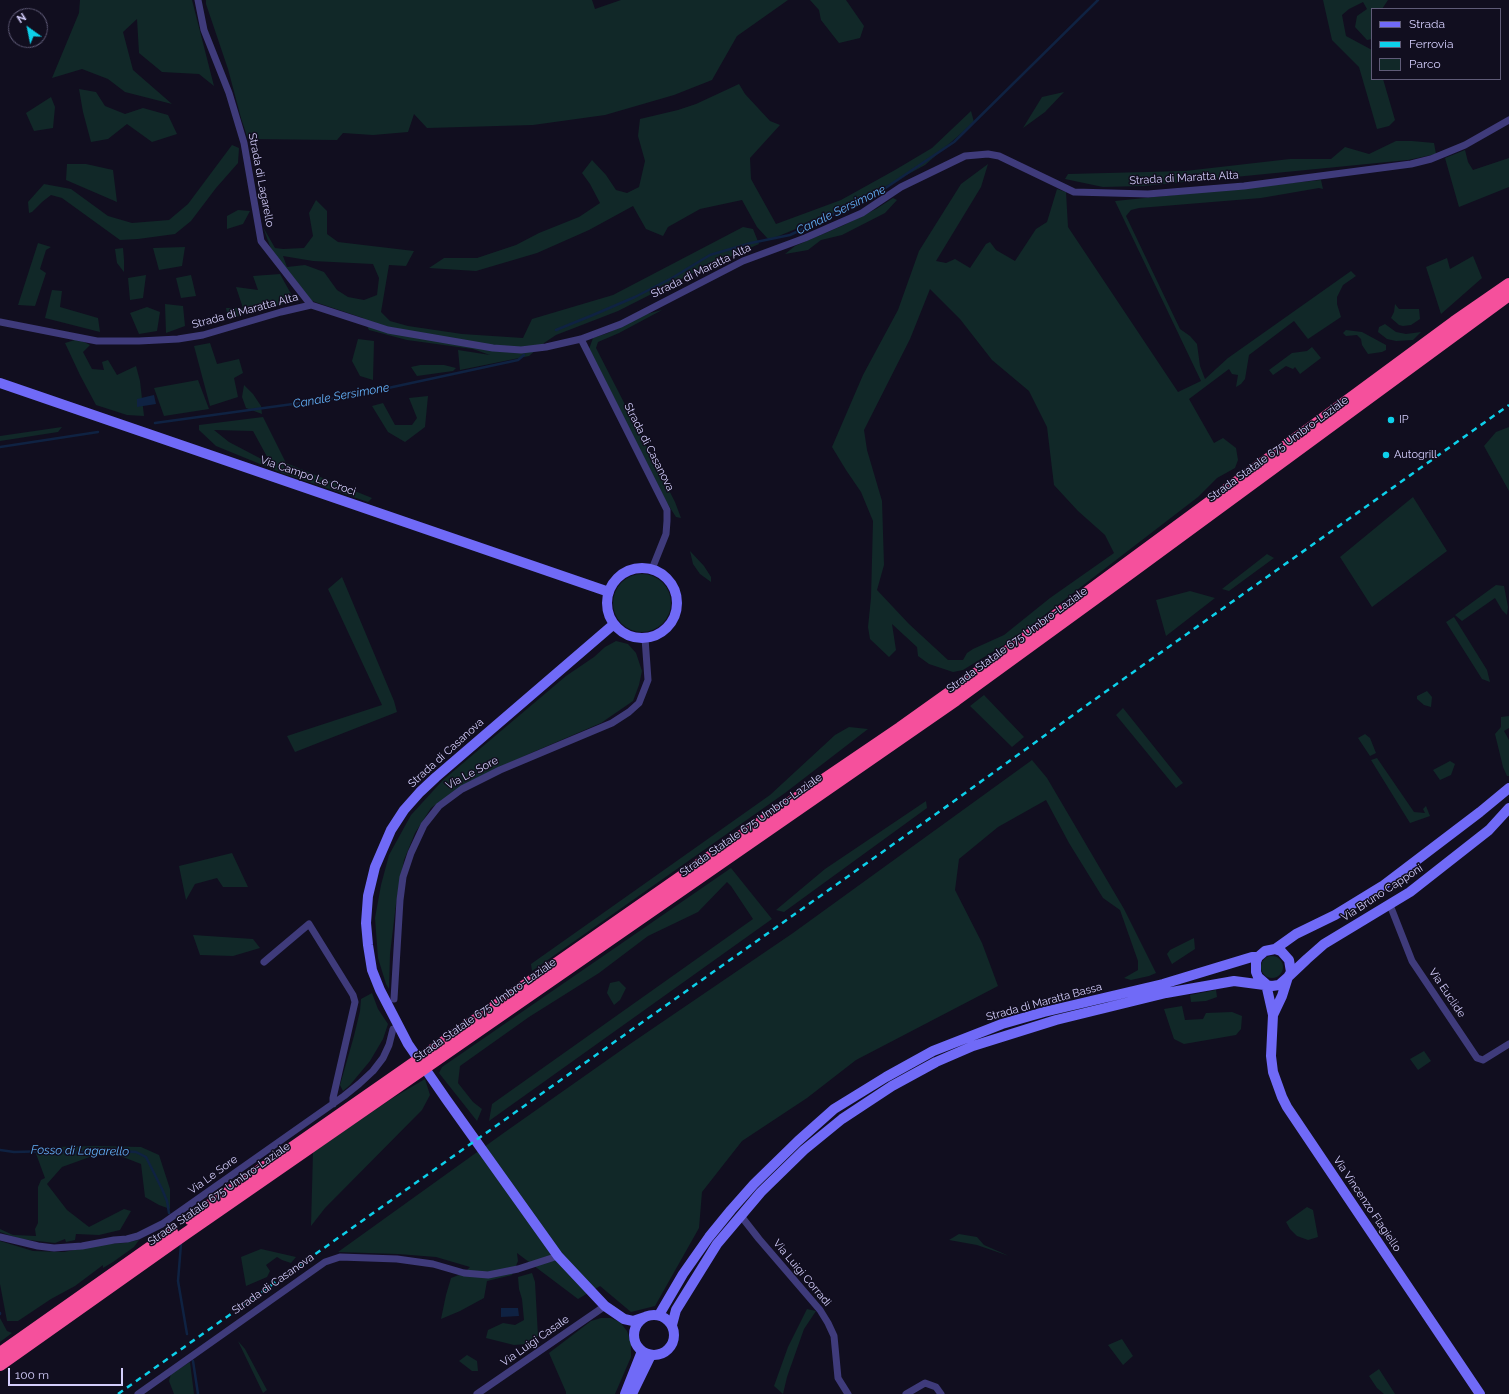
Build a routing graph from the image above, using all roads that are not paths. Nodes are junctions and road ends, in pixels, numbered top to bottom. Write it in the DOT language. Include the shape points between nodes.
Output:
graph roads {
  1 [pos="198,0"];
  2 [pos="1509,120"];
  3 [pos="1509,284"];
  4 [pos="1509,295"];
  5 [pos="311,305"];
  6 [pos="0,322"];
  7 [pos="581,339"];
  8 [pos="0,383"];
  9 [pos="652,569"];
  10 [pos="609,592"];
  11 [pos="614,624"];
  12 [pos="645,638"];
  13 [pos="1509,788"];
  14 [pos="1509,808"];
  15 [pos="1480,812"];
  16 [pos="1509,819"];
  17 [pos="1490,830"];
  18 [pos="1390,905"];
  19 [pos="1275,949"];
  20 [pos="1258,957"];
  21 [pos="264,962"];
  22 [pos="1288,977"];
  23 [pos="1266,984"];
  24 [pos="394,999"];
  25 [pos="1273,1015"];
  26 [pos="397,1031"];
  27 [pos="1509,1044"];
  28 [pos="333,1104"];
  29 [pos="741,1216"];
  30 [pos="0,1237"];
  31 [pos="558,1256"];
  32 [pos="605,1306"];
  33 [pos="659,1316"];
  34 [pos="645,1318"];
  35 [pos="624,1319"];
  36 [pos="672,1325"];
  37 [pos="634,1336"];
  38 [pos="642,1351"];
  39 [pos="0,1353"];
  40 [pos="652,1355"];
  41 [pos="0,1365"];
  42 [pos="138,1394"];
  43 [pos="477,1394"];
  44 [pos="625,1394"];
  45 [pos="632,1394"];
  46 [pos="848,1394"];
  47 [pos="906,1394"];
  48 [pos="941,1394"];
  49 [pos="1480,1394"];
  1 -- 5 [label="street, Strada di Lagarello" via="204,30 229,93 244,143 261,241"];
  2 -- 7 [label="street, Strada di Maratta Alta" via="1465,145 1432,159 1411,164 1244,186 1148,194 1074,192 999,156 965,156 901,187 862,213 743,261 621,324"];
  3 -- 39 [label="highway, Strada Statale 675 Umbro-Laziale" via="900,728 537,976"];
  4 -- 41 [label="highway, Strada Statale 675 Umbro-Laziale" via="956,700 184,1234"];
  5 -- 6 [label="street, Strada di Maratta Alta" via="203,335 147,341 97,340"];
  5 -- 7 [label="street, Strada di Maratta Alta" via="388,330 493,348 521,350"];
  7 -- 9 [label="street, Strada di Casanova" via="667,510 666,534"];
  8 -- 10 [label="main road, Via Campo Le Croci"];
  9 -- 10 [label="main road" via="639,568 626,572 616,580"];
  9 -- 12 [label="main road" via="672,583 676,590 678,607 667,628 657,635"];
  10 -- 11 [label="main road" via="608,609"];
  11 -- 12 [label="main road" via="628,635"];
  11 -- 26 [label="main road, Strada di Casanova" via="425,787 397,820 375,867 368,896 366,923 372,970"];
  12 -- 24 [label="street, Via Le Sore" via="648,680 639,703 629,712 612,723 500,770 462,789 439,806 424,824 403,877"];
  13 -- 15 [label="main road, Via Bruno Capponi"];
  14 -- 17 [label="main road, Via Bruno Capponi"];
  15 -- 17 [label="main road" via="1489,817"];
  15 -- 19 [label="main road, Via Bruno Capponi" via="1384,885 1335,915 1296,934"];
  16 -- 17 [label="main road"];
  17 -- 18 [label="main road, Via Bruno Capponi"];
  18 -- 22 [label="main road, Via Bruno Capponi" via="1324,944"];
  18 -- 27 [label="street, Via Euclide" via="1412,961 1477,1058 1483,1060"];
  19 -- 20 [label="main road" via="1265,951"];
  19 -- 22 [label="main road" via="1286,954 1289,960 1291,965"];
  20 -- 23 [label="main road" via="1256,972 1258,978"];
  20 -- 33 [label="main road, Strada di Maratta Bassa" via="1252,956 1163,984 1002,1024 933,1052 886,1077 834,1109 754,1184 709,1237 683,1274"];
  21 -- 28 [label="street" via="308,924 353,995 355,1002"];
  22 -- 23 [label="main road" via="1278,985"];
  22 -- 25 [label="main road, Via Vincenzo Flagiello"];
  23 -- 25 [label="main road, Via Vincenzo Flagiello"];
  23 -- 29 [label="main road, Strada di Maratta Bassa" via="1234,981 1166,993 1056,1020 974,1046 940,1060 892,1086 842,1119 804,1150 761,1192"];
  25 -- 49 [label="main road, Via Vincenzo Flagiello" via="1273,1072 1287,1107"];
  26 -- 28 [label="street, Via Le Sore" via="373,1071"];
  26 -- 31 [label="main road, Strada di Casanova"];
  28 -- 30 [label="street, Via Le Sore" via="184,1210 138,1236 54,1248"];
  29 -- 36 [label="main road, Strada di Maratta Bassa" via="717,1244 692,1282 676,1310"];
  29 -- 46 [label="street, Via Luigi Corradi" via="828,1323 834,1336 838,1378"];
  31 -- 32 [label="main road"];
  31 -- 42 [label="street, Strada di Casanova" via="518,1269 488,1275 464,1273 433,1264 397,1259 347,1257 325,1262"];
  32 -- 35 [label="main road"];
  32 -- 43 [label="street, Via Luigi Casale"];
  33 -- 34 [label="main road"];
  33 -- 36 [label="main road"];
  34 -- 35 [label="main road" via="633,1321"];
  34 -- 37 [label="main road" via="637,1325"];
  35 -- 37 [label="main road"];
  36 -- 40 [label="main road, Strada di Maratta Bassa" via="674,1338 669,1349"];
  37 -- 38 [label="main road"];
  38 -- 40 [label="main road"];
  38 -- 44 [label="main road"];
  40 -- 45 [label="main road"];
  47 -- 48 [label="street" via="925,1383 936,1387"];
}
